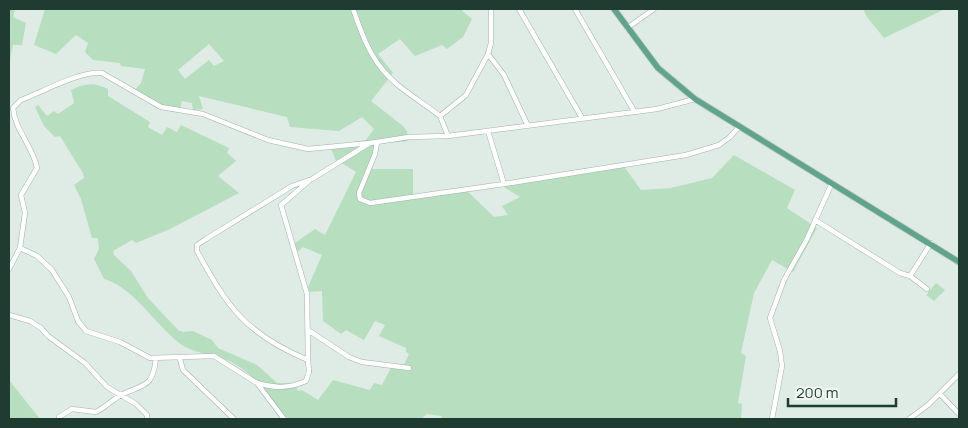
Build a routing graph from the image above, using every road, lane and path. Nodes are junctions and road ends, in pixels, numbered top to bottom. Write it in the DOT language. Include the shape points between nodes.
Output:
graph roads {
  1 [pos="353,9"];
  2 [pos="491,9"];
  3 [pos="519,9"];
  4 [pos="575,9"];
  5 [pos="614,9"];
  6 [pos="654,9"];
  7 [pos="627,28"];
  8 [pos="488,54"];
  9 [pos="694,100"];
  10 [pos="11,109"];
  11 [pos="634,111"];
  12 [pos="440,116"];
  13 [pos="582,118"];
  14 [pos="527,124"];
  15 [pos="739,127"];
  16 [pos="488,131"];
  17 [pos="448,136"];
  18 [pos="377,142"];
  19 [pos="370,143"];
  20 [pos="312,179"];
  21 [pos="504,184"];
  22 [pos="831,185"];
  23 [pos="815,220"];
  24 [pos="931,243"];
  25 [pos="20,248"];
  26 [pos="959,262"];
  27 [pos="9,269"];
  28 [pos="910,276"];
  29 [pos="927,289"];
  30 [pos="9,315"];
  31 [pos="308,330"];
  32 [pos="156,358"];
  33 [pos="180,359"];
  34 [pos="308,360"];
  35 [pos="408,368"];
  36 [pos="959,374"];
  37 [pos="256,383"];
  38 [pos="940,394"];
  39 [pos="122,395"];
  40 [pos="959,414"];
  41 [pos="59,417"];
  42 [pos="147,419"];
  43 [pos="234,419"];
  44 [pos="284,419"];
  45 [pos="772,419"];
  46 [pos="910,419"];
  1 -- 12 [label="street" via="371,52 382,68 394,82"];
  2 -- 8 [label="street"];
  3 -- 13 [label="street"];
  4 -- 11 [label="street"];
  5 -- 7 [label="main road"];
  6 -- 7 [label="street"];
  7 -- 9 [label="main road" via="666,77"];
  8 -- 12 [label="street" via="466,94"];
  8 -- 14 [label="street" via="504,75"];
  9 -- 11 [label="street"];
  9 -- 15 [label="main road"];
  10 -- 19 [label="street" via="21,100 92,72 102,73 161,107 203,114 268,140 308,149"];
  10 -- 25 [label="street" via="14,121 33,152 37,168 22,195 25,213"];
  11 -- 13 [label="street"];
  12 -- 17 [label="street"];
  13 -- 14 [label="street"];
  14 -- 16 [label="street"];
  15 -- 21 [label="street" via="719,145 686,155"];
  15 -- 22 [label="main road"];
  16 -- 17 [label="street"];
  16 -- 21 [label="street"];
  17 -- 18 [label="street"];
  18 -- 19 [label="street"];
  18 -- 21 [label="street" via="359,193 363,202 430,196"];
  19 -- 20 [label="street"];
  20 -- 31 [label="street" via="281,205 307,294"];
  20 -- 34 [label="street" via="292,186 206,239 196,249 230,307 244,323"];
  22 -- 23 [label="street"];
  22 -- 24 [label="main road"];
  23 -- 28 [label="street"];
  23 -- 45 [label="street" via="784,280 770,318 782,366"];
  24 -- 26 [label="main road"];
  24 -- 28 [label="street"];
  25 -- 27 [label="street"];
  25 -- 32 [label="street" via="37,256 52,270 86,331"];
  28 -- 29 [label="street"];
  30 -- 39 [label="street" via="35,324 85,362 107,387"];
  31 -- 34 [label="street"];
  31 -- 35 [label="street" via="362,362"];
  32 -- 33 [label="street"];
  32 -- 39 [label="street" via="150,381 140,389"];
  33 -- 37 [label="street" via="214,356"];
  33 -- 43 [label="street" via="183,370"];
  34 -- 37 [label="street" via="306,381 286,388"];
  36 -- 38 [label="street"];
  37 -- 44 [label="street"];
  38 -- 40 [label="street"];
  38 -- 46 [label="street"];
  39 -- 41 [label="street" via="96,412 72,409"];
  39 -- 42 [label="street" via="144,411"];
}
